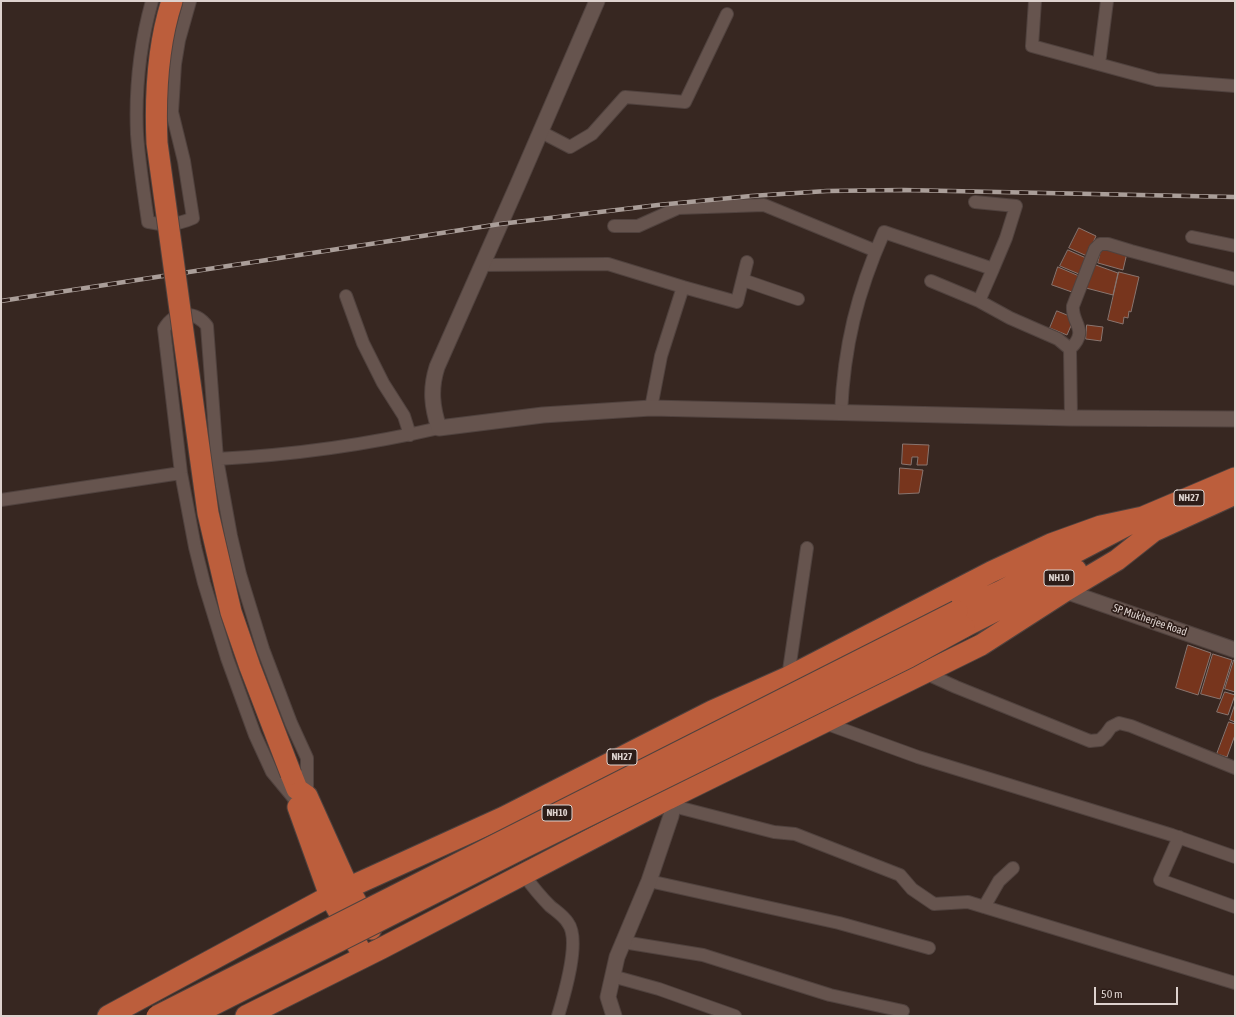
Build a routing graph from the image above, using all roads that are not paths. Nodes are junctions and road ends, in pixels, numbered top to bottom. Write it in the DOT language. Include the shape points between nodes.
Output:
graph roads {
  1 [pos="152,1"];
  2 [pos="172,1"];
  3 [pos="190,1"];
  4 [pos="597,1"];
  5 [pos="1034,1"];
  6 [pos="1107,1"];
  7 [pos="727,14"];
  8 [pos="1099,64"];
  9 [pos="1235,86"];
  10 [pos="541,132"];
  11 [pos="975,202"];
  12 [pos="614,226"];
  13 [pos="1192,237"];
  14 [pos="1235,246"];
  15 [pos="876,251"];
  16 [pos="747,262"];
  17 [pos="482,265"];
  18 [pos="993,269"];
  19 [pos="1234,275"];
  20 [pos="743,280"];
  21 [pos="931,281"];
  22 [pos="683,287"];
  23 [pos="346,296"];
  24 [pos="798,299"];
  25 [pos="979,301"];
  26 [pos="1070,349"];
  27 [pos="651,408"];
  28 [pos="841,413"];
  29 [pos="1071,418"];
  30 [pos="1235,419"];
  31 [pos="439,428"];
  32 [pos="410,435"];
  33 [pos="217,459"];
  34 [pos="181,473"];
  35 [pos="1235,478"];
  36 [pos="1235,494"];
  37 [pos="1,500"];
  38 [pos="1149,523"];
  39 [pos="807,548"];
  40 [pos="1065,591"];
  41 [pos="960,619"];
  42 [pos="1235,650"];
  43 [pos="925,673"];
  44 [pos="788,677"];
  45 [pos="822,722"];
  46 [pos="1235,768"];
  47 [pos="298,790"];
  48 [pos="671,802"];
  49 [pos="1179,837"];
  50 [pos="1235,857"];
  51 [pos="1013,868"];
  52 [pos="524,875"];
  53 [pos="649,882"];
  54 [pos="339,892"];
  55 [pos="984,907"];
  56 [pos="1235,908"];
  57 [pos="623,942"];
  58 [pos="929,948"];
  59 [pos="373,953"];
  60 [pos="612,976"];
  61 [pos="1235,983"];
  62 [pos="903,1010"];
  63 [pos="108,1016"];
  64 [pos="157,1016"];
  65 [pos="191,1016"];
  66 [pos="246,1016"];
  67 [pos="558,1016"];
  68 [pos="614,1016"];
  69 [pos="735,1016"];
  1 -- 3 [label="street" via="140,60 137,136 148,222 163,225 193,218 184,161 172,112 175,64"];
  2 -- 47 [label="highway, bridge" via="159,62 157,143 208,513 234,619 250,668"];
  4 -- 10 [label="street"];
  5 -- 8 [label="street" via="1032,46"];
  6 -- 8 [label="street"];
  7 -- 10 [label="street" via="685,102 625,97 592,134 570,147"];
  8 -- 9 [label="street" via="1157,80"];
  10 -- 17 [label="street"];
  11 -- 18 [label="street" via="1016,206"];
  12 -- 15 [label="street" via="638,226 678,208 764,205"];
  13 -- 14 [label="street"];
  15 -- 18 [label="street" via="884,232"];
  15 -- 28 [label="street" via="863,283 850,335 842,385"];
  16 -- 20 [label="street"];
  17 -- 22 [label="street" via="602,263"];
  17 -- 31 [label="street" via="434,377 432,399"];
  18 -- 25 [label="street"];
  19 -- 26 [label="street" via="1100,244 1095,249 1072,306 1079,334"];
  20 -- 22 [label="street" via="737,302"];
  20 -- 24 [label="street"];
  21 -- 25 [label="street"];
  22 -- 27 [label="street" via="661,356"];
  23 -- 32 [label="street" via="366,349 404,416"];
  25 -- 26 [label="street" via="1058,339"];
  26 -- 29 [label="street"];
  27 -- 28 [label="street"];
  27 -- 31 [label="street" via="543,415"];
  28 -- 29 [label="street"];
  29 -- 30 [label="street"];
  31 -- 32 [label="street"];
  32 -- 33 [label="street" via="326,450"];
  33 -- 34 [label="street" via="208,326 195,316 178,315 164,329"];
  33 -- 47 [label="street" via="231,536 251,611 276,686 307,758"];
  34 -- 37 [label="street"];
  34 -- 47 [label="street" via="204,583 240,696 272,772"];
  35 -- 38 [label="highway, NH27"];
  36 -- 38 [label="highway, NH27"];
  38 -- 40 [label="highway, NH27" via="1117,560"];
  38 -- 41 [label="highway, NH10"];
  38 -- 44 [label="highway, NH27" via="1102,526 1051,544 991,572"];
  39 -- 44 [label="street"];
  40 -- 42 [label="street, SP Mukherjee Road"];
  40 -- 43 [label="highway, NH27" via="981,644"];
  41 -- 64 [label="highway, NH10, bridge"];
  41 -- 65 [label="highway, NH10, bridge" via="909,657"];
  43 -- 45 [label="highway, NH27"];
  43 -- 46 [label="street" via="1090,742 1100,740 1110,727 1119,723"];
  44 -- 54 [label="highway, NH27" via="712,712 504,817"];
  45 -- 48 [label="highway, NH27"];
  45 -- 49 [label="street" via="918,757"];
  47 -- 54 [label="highway"];
  48 -- 52 [label="highway, NH27"];
  48 -- 53 [label="street" via="671,816"];
  48 -- 55 [label="street" via="774,832 795,834 900,875 912,889 934,904 968,902"];
  49 -- 50 [label="street"];
  49 -- 56 [label="street" via="1160,880"];
  51 -- 55 [label="street" via="999,881"];
  52 -- 59 [label="highway, NH27"];
  52 -- 67 [label="street" via="544,900 568,923 573,934 573,951 565,995"];
  53 -- 57 [label="street"];
  53 -- 58 [label="street" via="839,923"];
  54 -- 59 [label="highway"];
  54 -- 63 [label="highway, NH27"];
  55 -- 61 [label="street"];
  57 -- 60 [label="street"];
  57 -- 62 [label="street" via="703,955 830,996"];
  59 -- 66 [label="highway, NH27"];
  60 -- 68 [label="street" via="608,997"];
  60 -- 69 [label="street" via="659,989"];
}
